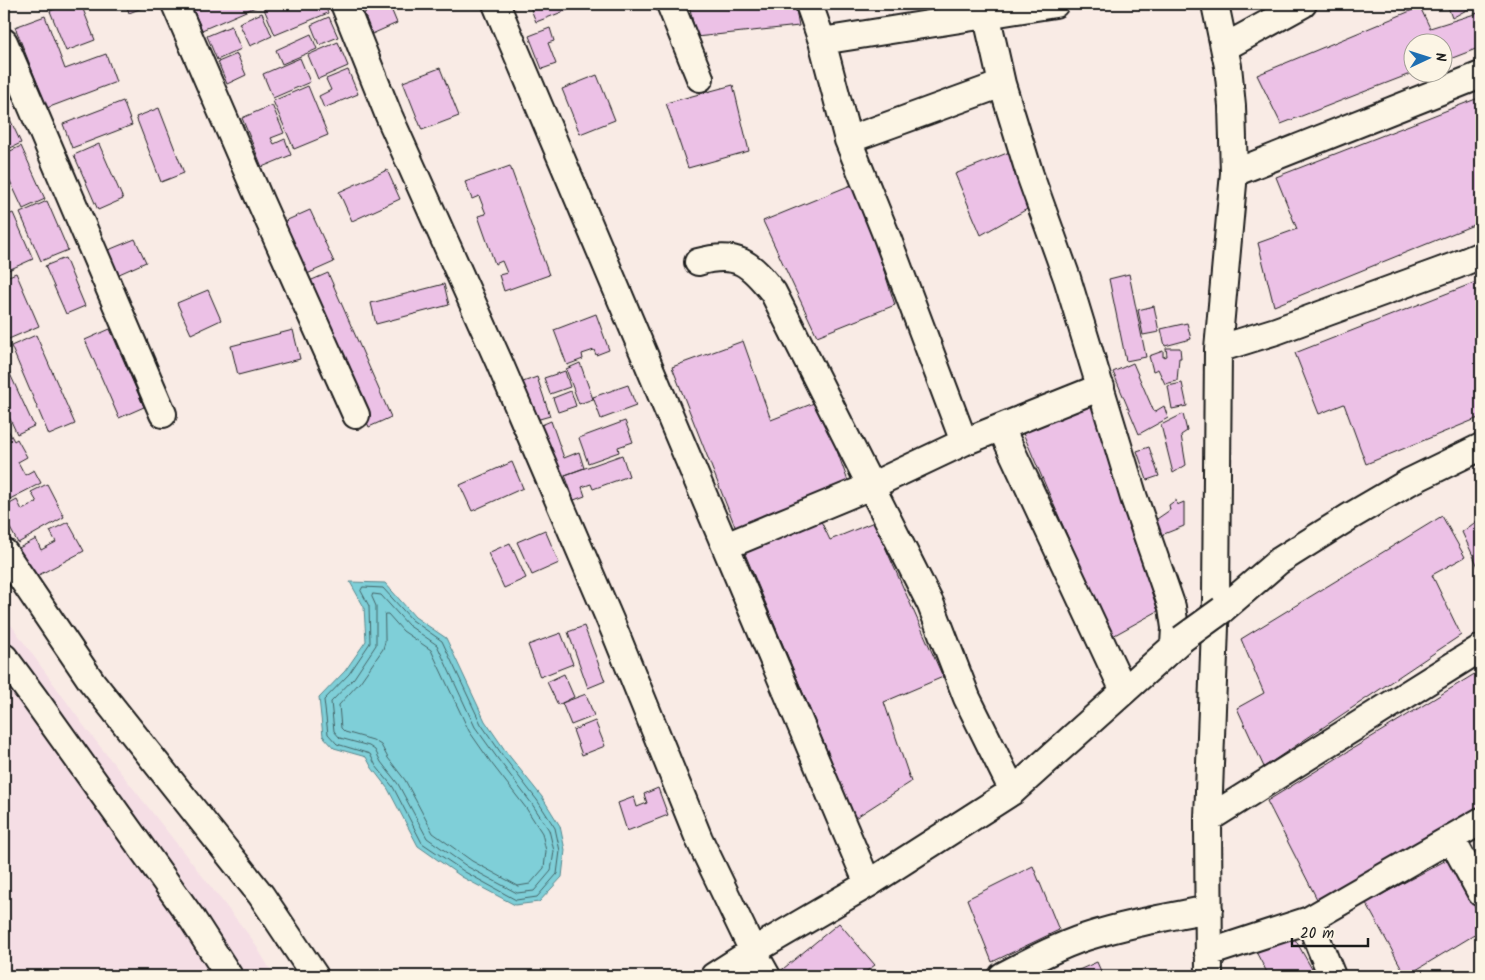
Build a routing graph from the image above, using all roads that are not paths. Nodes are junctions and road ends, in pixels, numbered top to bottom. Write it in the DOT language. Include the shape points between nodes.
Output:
graph roads {
  1 [pos="175,4"];
  2 [pos="344,4"];
  3 [pos="496,4"];
  4 [pos="670,4"];
  5 [pos="809,4"];
  6 [pos="1055,4"];
  7 [pos="1215,4"];
  8 [pos="1303,4"];
  9 [pos="986,9"];
  10 [pos="822,41"];
  11 [pos="4,42"];
  12 [pos="1225,47"];
  13 [pos="1481,75"];
  14 [pos="700,78"];
  15 [pos="1002,84"];
  16 [pos="848,140"];
  17 [pos="1234,172"];
  18 [pos="1481,254"];
  19 [pos="698,262"];
  20 [pos="1218,349"];
  21 [pos="1101,387"];
  22 [pos="163,414"];
  23 [pos="356,415"];
  24 [pos="1001,428"];
  25 [pos="964,442"];
  26 [pos="1481,447"];
  27 [pos="871,486"];
  28 [pos="726,546"];
  29 [pos="4,552"];
  30 [pos="1178,642"];
  31 [pos="1481,648"];
  32 [pos="4,657"];
  33 [pos="1124,691"];
  34 [pos="1013,792"];
  35 [pos="1208,819"];
  36 [pos="1481,821"];
  37 [pos="1451,838"];
  38 [pos="868,884"];
  39 [pos="1481,893"];
  40 [pos="1209,909"];
  41 [pos="1309,920"];
  42 [pos="753,951"];
  43 [pos="1208,964"];
  44 [pos="229,976"];
  45 [pos="315,976"];
  46 [pos="714,976"];
  47 [pos="767,976"];
  48 [pos="1002,976"];
  49 [pos="1332,976"];
  1 -- 23 [label="street"];
  2 -- 42 [label="street" via="389,116 613,627 699,839"];
  3 -- 28 [label="street"];
  4 -- 14 [label="street"];
  5 -- 10 [label="street"];
  6 -- 9 [label="street"];
  7 -- 12 [label="street"];
  8 -- 12 [label="street"];
  9 -- 10 [label="street"];
  9 -- 15 [label="street"];
  10 -- 16 [label="street"];
  11 -- 22 [label="street"];
  12 -- 17 [label="street" via="1232,106"];
  13 -- 17 [label="street"];
  15 -- 16 [label="street"];
  15 -- 21 [label="street"];
  16 -- 25 [label="street"];
  17 -- 20 [label="street"];
  18 -- 20 [label="street"];
  19 -- 27 [label="street" via="733,258 756,271 774,292"];
  20 -- 35 [label="street" via="1216,599"];
  21 -- 24 [label="street"];
  21 -- 30 [label="street" via="1134,498 1172,608"];
  24 -- 25 [label="street"];
  24 -- 33 [label="street"];
  25 -- 27 [label="street"];
  26 -- 30 [label="street, bridge" via="1409,482 1279,561 1222,610"];
  27 -- 28 [label="street"];
  27 -- 34 [label="street" via="931,605 967,698"];
  28 -- 38 [label="street"];
  29 -- 45 [label="street" via="92,682 261,895"];
  30 -- 33 [label="street"];
  31 -- 35 [label="street"];
  32 -- 44 [label="street" via="36,698"];
  33 -- 34 [label="street"];
  34 -- 38 [label="street"];
  35 -- 40 [label="street"];
  36 -- 37 [label="street"];
  37 -- 39 [label="street"];
  37 -- 41 [label="street"];
  38 -- 42 [label="street"];
  40 -- 43 [label="street"];
  40 -- 48 [label="street" via="1084,937"];
  41 -- 43 [label="street"];
  41 -- 49 [label="street"];
  42 -- 46 [label="street"];
  42 -- 47 [label="street"];
}
